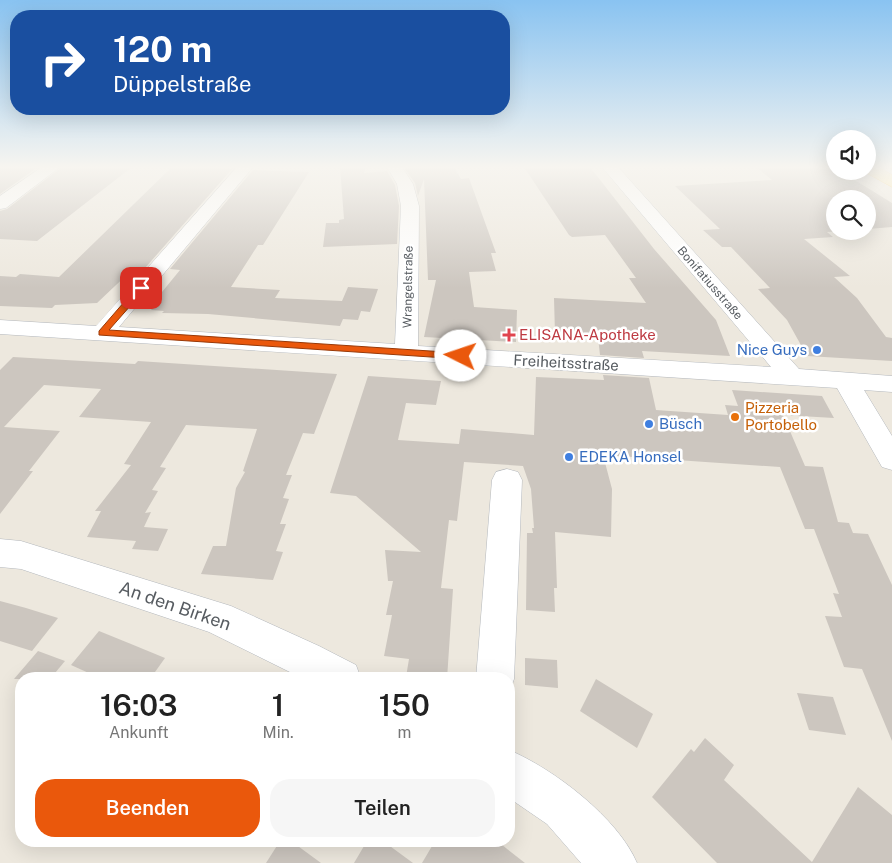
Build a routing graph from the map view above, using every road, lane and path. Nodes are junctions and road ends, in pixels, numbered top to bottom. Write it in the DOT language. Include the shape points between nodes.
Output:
graph roads {
  1 [pos="211,207"];
  2 [pos="410,207"];
  3 [pos="644,207"];
  4 [pos="2,329"];
  5 [pos="102,333"];
  6 [pos="406,352"];
  7 [pos="792,376"];
  8 [pos="846,382"];
  9 [pos="892,384"];
  10 [pos="892,460"];
  11 [pos="507,480"];
  12 [pos="0,553"];
  13 [pos="329,672"];
  14 [pos="495,672"];
  15 [pos="515,776"];
  16 [pos="613,863"];
  1 -- 5 [label="street"];
  2 -- 6 [label="street, Wrangelstraße"];
  3 -- 7 [label="street, Bonifatiusstraße"];
  4 -- 5 [label="street, Freiheitsstraße"];
  5 -- 6 [label="street, Freiheitsstraße"];
  6 -- 7 [label="street, Freiheitsstraße"];
  7 -- 8 [label="street, Freiheitsstraße"];
  8 -- 9 [label="street, Freiheitsstraße"];
  8 -- 10 [label="street"];
  11 -- 14 [label="street"];
  12 -- 13 [label="street, An den Birken" via="21,556 218,618"];
  15 -- 16 [label="street" via="563,808"];
}
